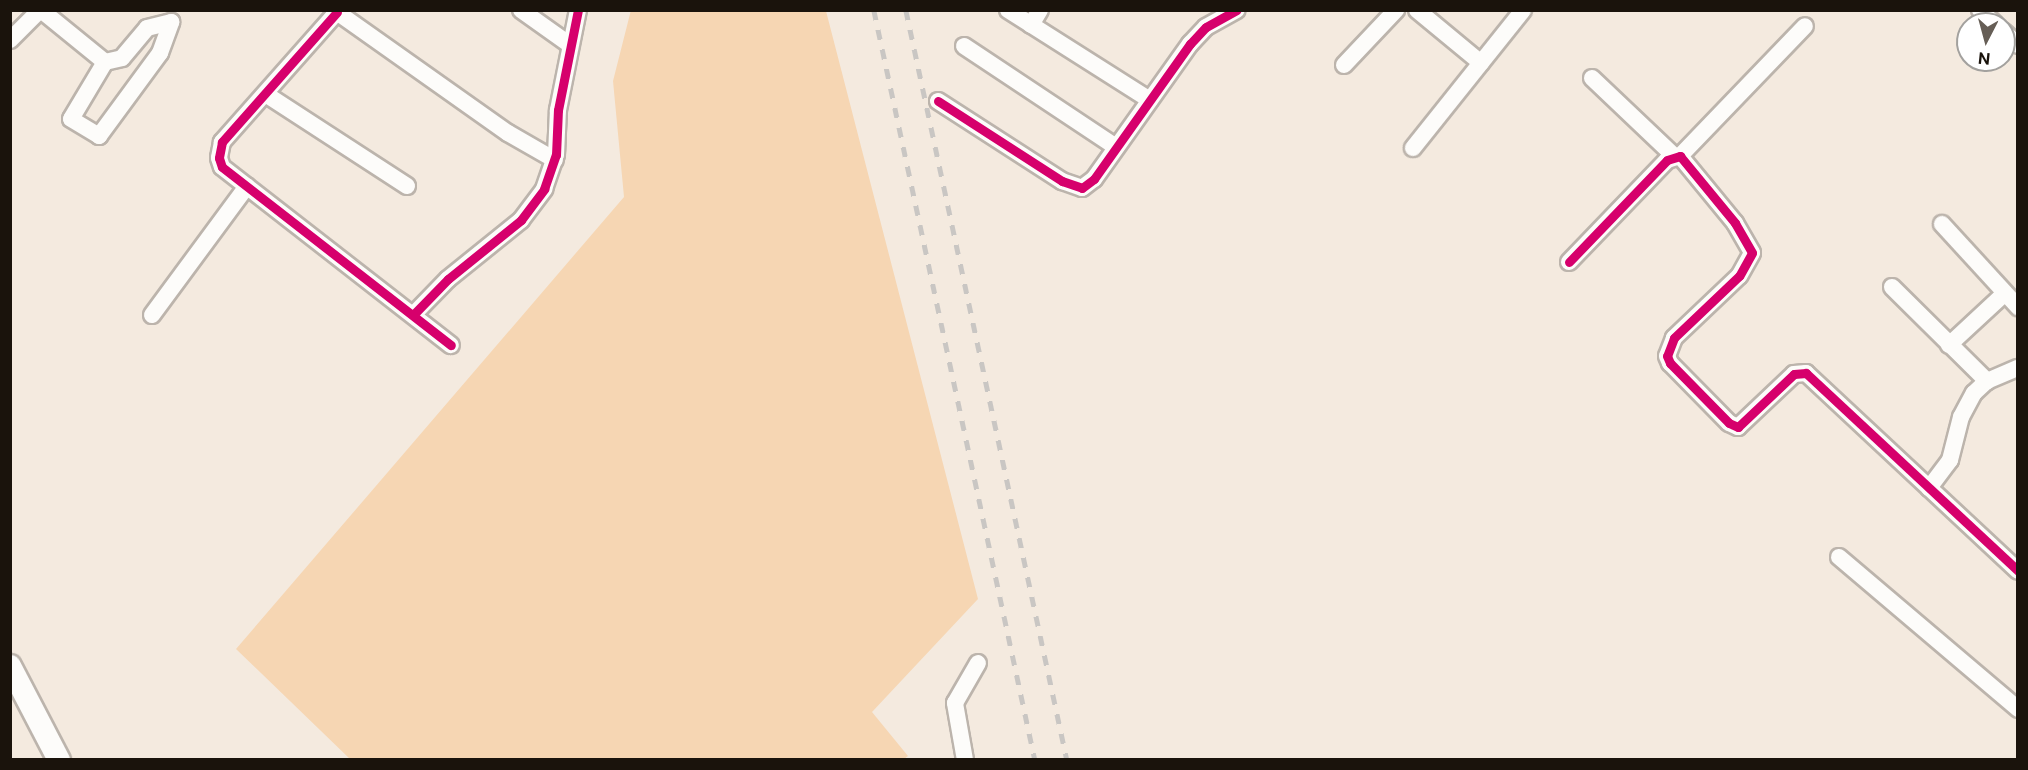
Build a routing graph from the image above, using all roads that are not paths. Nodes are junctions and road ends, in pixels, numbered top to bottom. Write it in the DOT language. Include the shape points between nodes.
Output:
graph roads {
  1 [pos="41,10"];
  2 [pos="521,10"];
  3 [pos="578,10"];
  4 [pos="1008,10"];
  5 [pos="1040,10"];
  6 [pos="1237,10"];
  7 [pos="1396,10"];
  8 [pos="1417,10"];
  9 [pos="1522,10"];
  10 [pos="335,11"];
  11 [pos="1031,25"];
  12 [pos="1805,26"];
  13 [pos="10,40"];
  14 [pos="570,45"];
  15 [pos="964,46"];
  16 [pos="105,62"];
  17 [pos="1480,63"];
  18 [pos="1344,65"];
  19 [pos="1592,78"];
  20 [pos="267,95"];
  21 [pos="1150,100"];
  22 [pos="938,101"];
  23 [pos="1116,147"];
  24 [pos="1413,148"];
  25 [pos="1677,156"];
  26 [pos="555,160"];
  27 [pos="247,186"];
  28 [pos="407,186"];
  29 [pos="1942,224"];
  30 [pos="1569,262"];
  31 [pos="1892,287"];
  32 [pos="2014,302"];
  33 [pos="152,315"];
  34 [pos="413,315"];
  35 [pos="450,345"];
  36 [pos="1949,345"];
  37 [pos="2018,368"];
  38 [pos="1987,381"];
  39 [pos="1929,488"];
  40 [pos="1839,557"];
  41 [pos="2018,571"];
  42 [pos="978,663"];
  43 [pos="10,666"];
  44 [pos="2018,709"];
  45 [pos="59,759"];
  46 [pos="965,759"];
  1 -- 13 [label="street"];
  1 -- 16 [label="street"];
  2 -- 14 [label="street"];
  3 -- 14 [label="street"];
  4 -- 11 [label="street"];
  5 -- 11 [label="street"];
  6 -- 21 [label="street" via="1206,27"];
  7 -- 18 [label="street"];
  8 -- 17 [label="street"];
  9 -- 17 [label="street"];
  10 -- 20 [label="street"];
  10 -- 26 [label="street" via="508,133"];
  11 -- 21 [label="street"];
  12 -- 25 [label="street"];
  14 -- 26 [label="street"];
  15 -- 23 [label="street"];
  16 -- 16 [label="street" via="71,119 99,136 156,60 171,22 147,28 122,58"];
  17 -- 24 [label="street"];
  19 -- 25 [label="street"];
  20 -- 27 [label="street" via="218,150 222,167"];
  20 -- 28 [label="street"];
  21 -- 23 [label="street"];
  22 -- 23 [label="street" via="1075,187 1089,184"];
  25 -- 30 [label="street"];
  25 -- 39 [label="street" via="1735,223 1752,253 1739,276 1674,338 1667,356 1670,363 1728,423 1738,427 1794,374 1806,373"];
  26 -- 34 [label="street" via="544,189 521,220 448,279"];
  27 -- 33 [label="street"];
  27 -- 34 [label="street"];
  29 -- 32 [label="street"];
  31 -- 36 [label="street"];
  32 -- 36 [label="street"];
  34 -- 35 [label="street"];
  36 -- 38 [label="street"];
  37 -- 38 [label="street"];
  38 -- 39 [label="street" via="1965,406 1950,460"];
  39 -- 41 [label="street"];
  40 -- 44 [label="street"];
  42 -- 46 [label="street" via="955,703"];
  43 -- 45 [label="street"];
}
